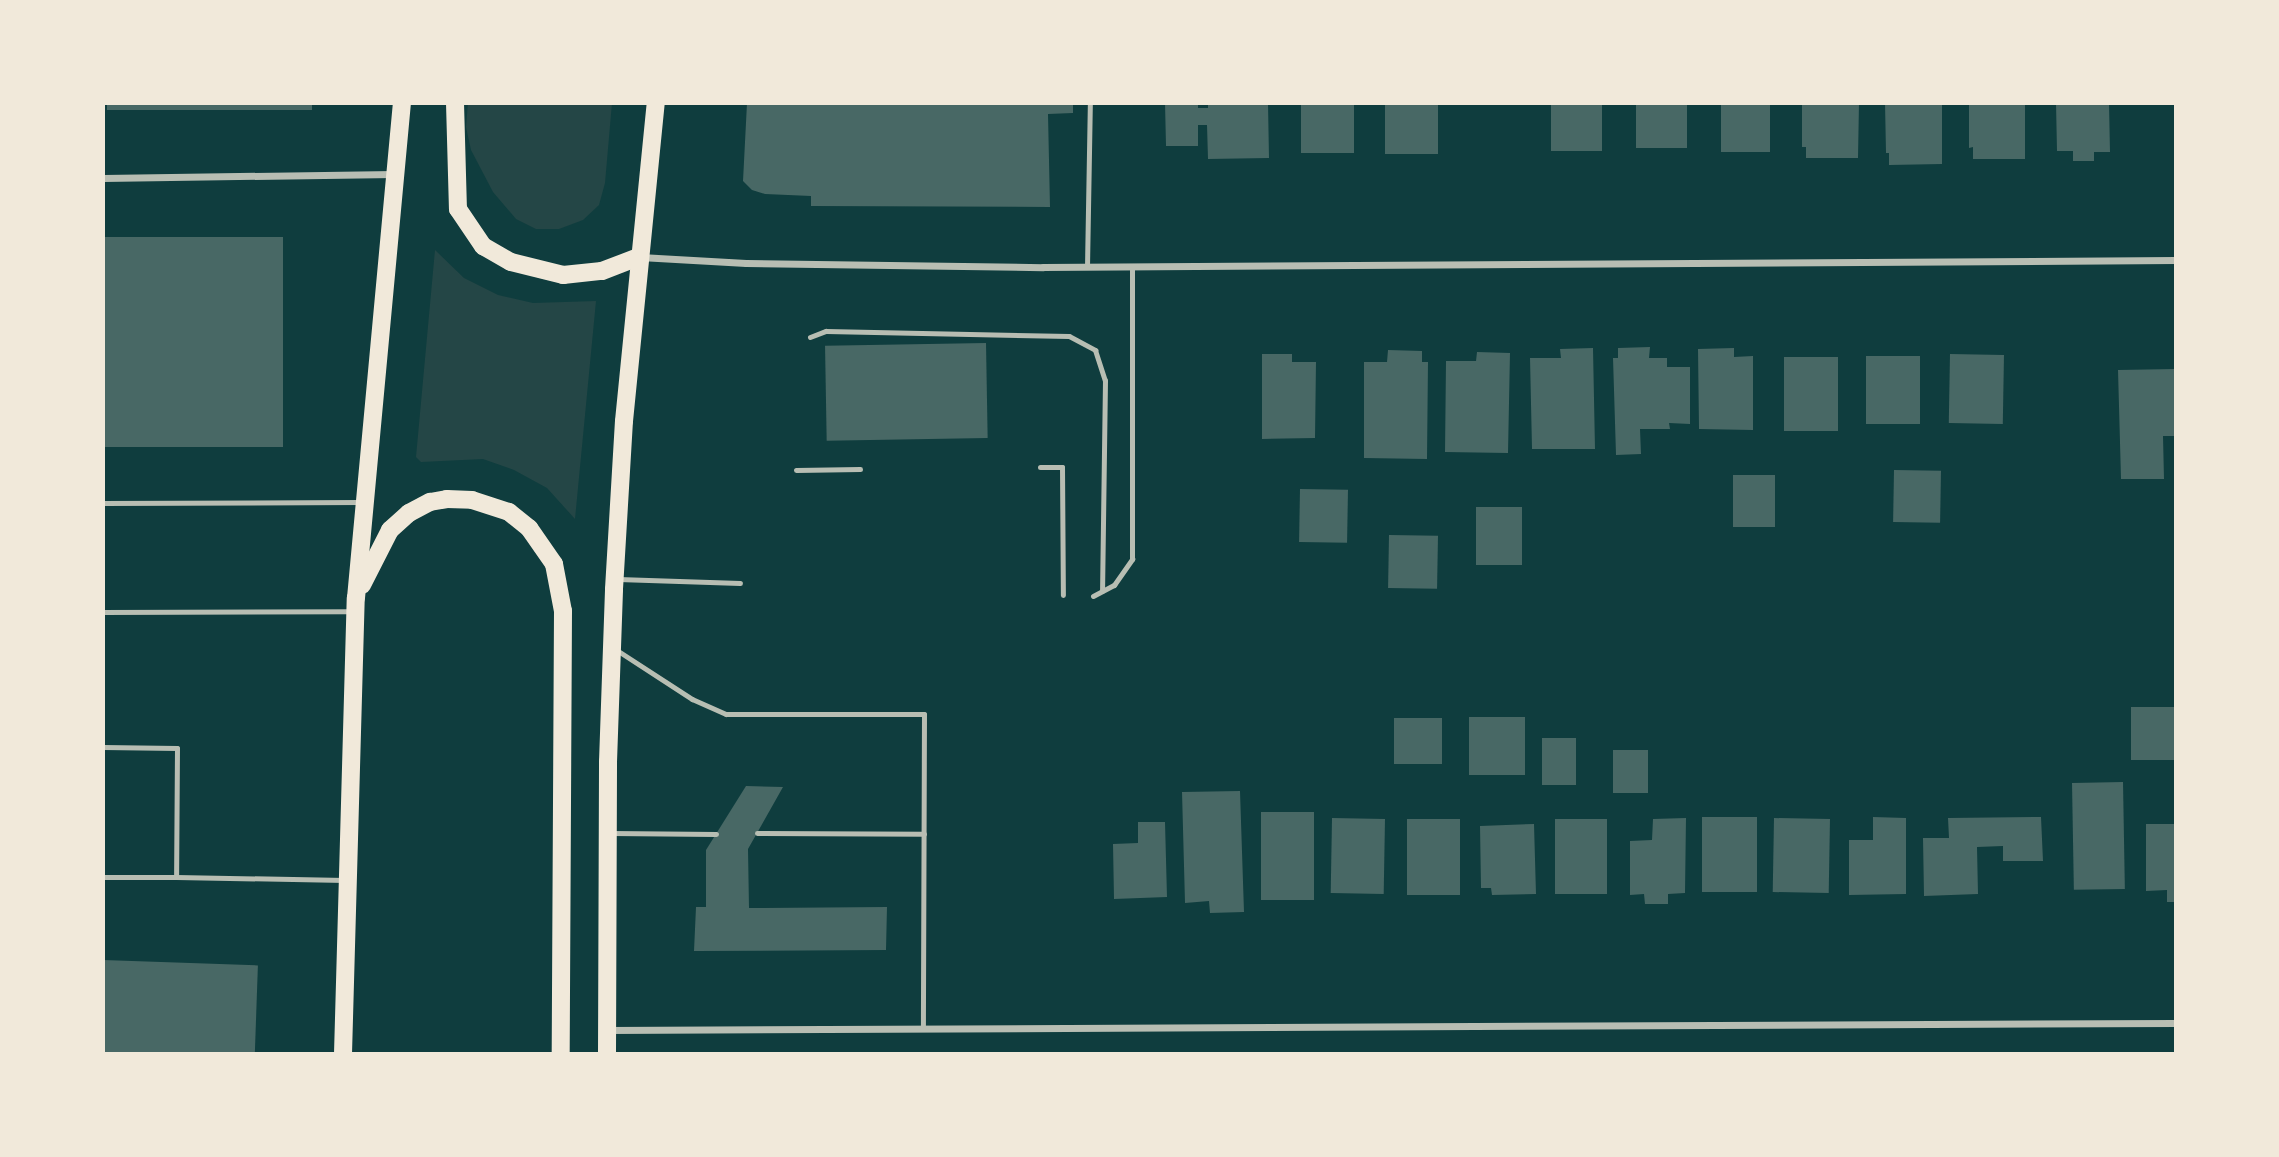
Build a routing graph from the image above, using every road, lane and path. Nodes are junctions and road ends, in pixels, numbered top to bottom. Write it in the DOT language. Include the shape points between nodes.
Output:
graph roads {
  1 [pos="402,103"];
  2 [pos="455,103"];
  3 [pos="656,103"];
  4 [pos="1090,103"];
  5 [pos="394,174"];
  6 [pos="103,178"];
  7 [pos="639,257"];
  8 [pos="2176,260"];
  9 [pos="1132,266"];
  10 [pos="1087,267"];
  11 [pos="810,337"];
  12 [pos="1040,467"];
  13 [pos="860,469"];
  14 [pos="796,470"];
  15 [pos="365,502"];
  16 [pos="103,503"];
  17 [pos="615,579"];
  18 [pos="740,583"];
  19 [pos="1102,591"];
  20 [pos="1063,594"];
  21 [pos="1093,596"];
  22 [pos="356,605"];
  23 [pos="103,612"];
  24 [pos="612,648"];
  25 [pos="103,747"];
  26 [pos="607,833"];
  27 [pos="757,833"];
  28 [pos="716,834"];
  29 [pos="924,834"];
  30 [pos="103,877"];
  31 [pos="176,877"];
  32 [pos="348,880"];
  33 [pos="2176,1023"];
  34 [pos="923,1029"];
  35 [pos="606,1030"];
  36 [pos="344,1054"];
  37 [pos="561,1054"];
  38 [pos="607,1054"];
  1 -- 5 [label="main road"];
  2 -- 7 [label="main road" via="458,209 483,246 511,262 563,275 602,271"];
  3 -- 7 [label="main road"];
  4 -- 10 [label="lane"];
  5 -- 6 [label="street"];
  5 -- 15 [label="main road"];
  7 -- 10 [label="street" via="746,263"];
  7 -- 17 [label="main road"];
  8 -- 9 [label="street"];
  9 -- 10 [label="street"];
  9 -- 19 [label="lane" via="1132,559 1115,585"];
  11 -- 19 [label="lane" via="826,331 1069,336 1095,350 1105,380"];
  12 -- 20 [label="lane" via="1062,467"];
  13 -- 14 [label="lane"];
  15 -- 16 [label="lane"];
  15 -- 22 [label="main road"];
  17 -- 18 [label="lane"];
  17 -- 24 [label="main road"];
  19 -- 21 [label="lane"];
  22 -- 23 [label="lane"];
  22 -- 32 [label="main road"];
  22 -- 37 [label="main road" via="390,530 408,513 430,502 472,500 509,512 529,528 554,564 563,611"];
  24 -- 26 [label="main road"];
  24 -- 29 [label="lane" via="726,715 925,715"];
  25 -- 31 [label="lane" via="177,748"];
  26 -- 28 [label="lane"];
  26 -- 35 [label="main road"];
  27 -- 29 [label="lane"];
  29 -- 34 [label="lane"];
  30 -- 31 [label="lane"];
  31 -- 32 [label="lane"];
  32 -- 36 [label="main road"];
  33 -- 34 [label="street"];
  34 -- 35 [label="street"];
  35 -- 38 [label="main road"];
}
